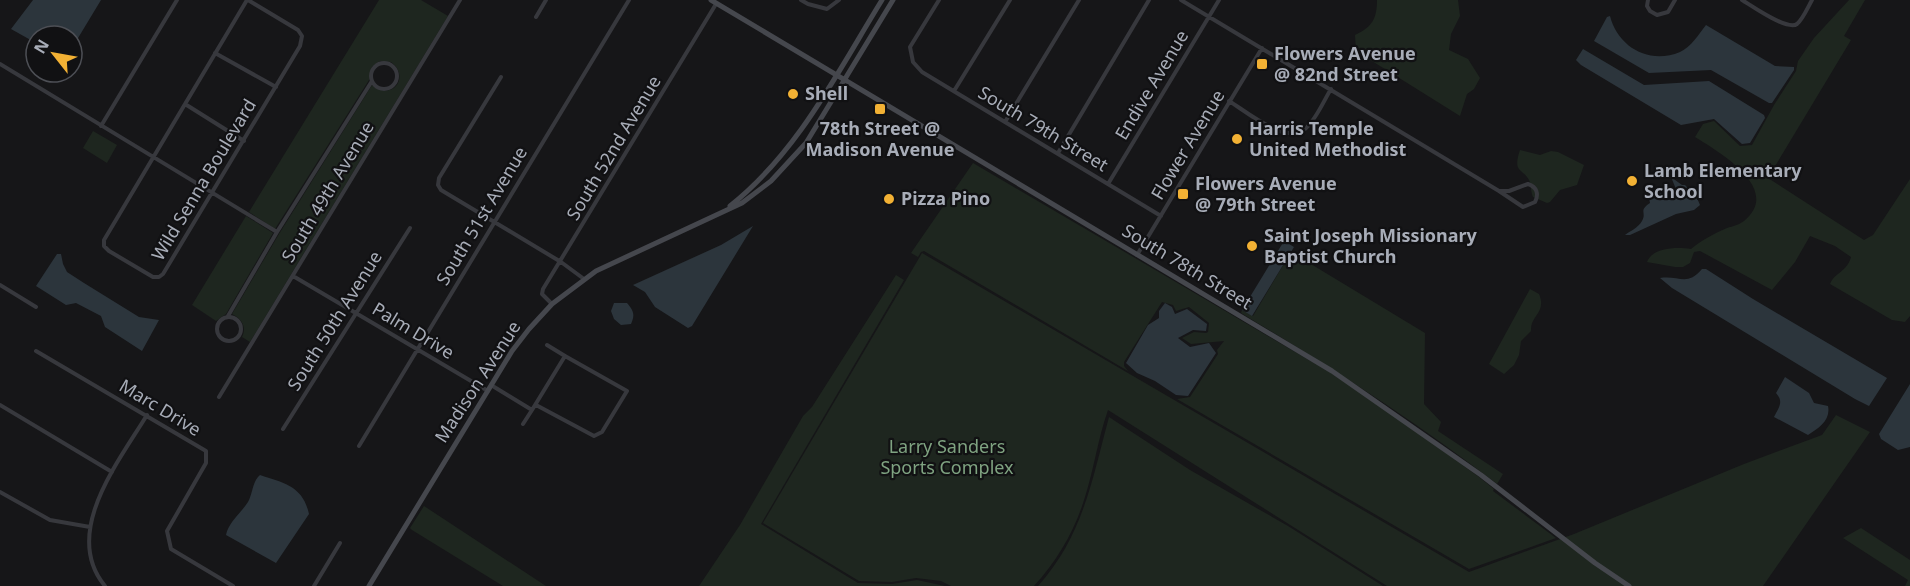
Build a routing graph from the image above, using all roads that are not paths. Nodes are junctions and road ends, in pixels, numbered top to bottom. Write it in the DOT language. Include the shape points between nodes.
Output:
graph roads {
  1 [pos="177,0"];
  2 [pos="248,0"];
  3 [pos="460,0"];
  4 [pos="546,0"];
  5 [pos="630,0"];
  6 [pos="801,0"];
  7 [pos="839,0"];
  8 [pos="882,0"];
  9 [pos="893,0"];
  10 [pos="939,0"];
  11 [pos="1010,0"];
  12 [pos="1079,0"];
  13 [pos="1149,0"];
  14 [pos="1181,0"];
  15 [pos="1220,0"];
  16 [pos="1648,0"];
  17 [pos="1675,0"];
  18 [pos="1742,0"];
  19 [pos="1812,0"];
  20 [pos="713,2"];
  21 [pos="536,17"];
  22 [pos="1209,17"];
  23 [pos="1262,48"];
  24 [pos="216,53"];
  25 [pos="0,64"];
  26 [pos="837,75"];
  27 [pos="501,77"];
  28 [pos="844,80"];
  29 [pos="372,81"];
  30 [pos="276,87"];
  31 [pos="1330,89"];
  32 [pos="954,92"];
  33 [pos="1229,101"];
  34 [pos="184,104"];
  35 [pos="1005,122"];
  36 [pos="101,126"];
  37 [pos="244,141"];
  38 [pos="1058,153"];
  39 [pos="153,157"];
  40 [pos="1108,184"];
  41 [pos="1498,191"];
  42 [pos="213,192"];
  43 [pos="724,211"];
  44 [pos="1161,216"];
  45 [pos="494,222"];
  46 [pos="410,228"];
  47 [pos="277,232"];
  48 [pos="1137,255"];
  49 [pos="561,262"];
  50 [pos="293,276"];
  51 [pos="584,279"];
  52 [pos="0,285"];
  53 [pos="552,304"];
  54 [pos="36,307"];
  55 [pos="357,314"];
  56 [pos="228,316"];
  57 [pos="547,345"];
  58 [pos="417,350"];
  59 [pos="36,351"];
  60 [pos="565,356"];
  61 [pos="489,388"];
  62 [pos="219,397"];
  63 [pos="0,405"];
  64 [pos="536,405"];
  65 [pos="532,410"];
  66 [pos="147,415"];
  67 [pos="523,424"];
  68 [pos="283,429"];
  69 [pos="359,446"];
  70 [pos="112,472"];
  71 [pos="0,492"];
  72 [pos="90,527"];
  73 [pos="340,543"];
  74 [pos="105,586"];
  75 [pos="234,586"];
  76 [pos="314,586"];
  77 [pos="369,586"];
  78 [pos="1629,586"];
  1 -- 36 [label="street"];
  2 -- 24 [label="street, Wild Senna Boulevard"];
  2 -- 30 [label="street, Wild Senna Boulevard" via="302,36"];
  3 -- 50 [label="street, South 49th Avenue"];
  4 -- 21 [label="street"];
  5 -- 45 [label="street, South 51st Avenue"];
  6 -- 7 [label="street" via="827,9"];
  8 -- 26 [label="street, Madison Avenue"];
  9 -- 28 [label="street, Madison Avenue"];
  10 -- 32 [label="street, South 79th Street" via="910,47 913,62 922,72"];
  11 -- 32 [label="street"];
  12 -- 35 [label="street"];
  13 -- 38 [label="street"];
  14 -- 22 [label="street"];
  15 -- 22 [label="street, Endive Avenue"];
  16 -- 17 [label="street" via="1647,6 1657,15 1668,12"];
  18 -- 19 [label="street" via="1792,26 1798,24"];
  20 -- 26 [label="street, South 78th Street"];
  20 -- 49 [label="street, South 52nd Avenue"];
  22 -- 23 [label="street"];
  22 -- 40 [label="street, Endive Avenue"];
  23 -- 31 [label="street"];
  23 -- 33 [label="street, Flower Avenue"];
  24 -- 30 [label="street"];
  24 -- 34 [label="street, Wild Senna Boulevard"];
  25 -- 36 [label="street"];
  26 -- 28 [label="street, South 78th Street"];
  26 -- 43 [label="street, Madison Avenue" via="790,148 753,188"];
  27 -- 45 [label="street" via="438,185"];
  28 -- 43 [label="street, Madison Avenue" via="795,156 756,194"];
  28 -- 48 [label="street, South 78th Street"];
  29 -- 29 [label="street" via="374,69 381,64 396,70 390,88 378,87"];
  29 -- 47 [label="street"];
  30 -- 37 [label="street, Wild Senna Boulevard"];
  31 -- 33 [label="street" via="1309,125 1293,134 1281,132"];
  31 -- 41 [label="street"];
  32 -- 35 [label="street, South 79th Street"];
  33 -- 44 [label="street, Flower Avenue"];
  34 -- 37 [label="street"];
  34 -- 39 [label="street, Wild Senna Boulevard"];
  35 -- 38 [label="street, South 79th Street"];
  36 -- 39 [label="street"];
  37 -- 42 [label="street, Wild Senna Boulevard"];
  38 -- 40 [label="street, South 79th Street"];
  39 -- 42 [label="street"];
  39 -- 42 [label="street, Wild Senna Boulevard" via="104,240 109,251 131,265 153,277 163,274"];
  40 -- 44 [label="street, South 79th Street"];
  41 -- 41 [label="street" via="1528,184 1537,190 1537,199 1523,207"];
  42 -- 47 [label="street"];
  43 -- 51 [label="street, Madison Avenue"];
  44 -- 48 [label="street, Flower Avenue"];
  45 -- 49 [label="street"];
  45 -- 58 [label="street, South 51st Avenue"];
  46 -- 55 [label="street, South 50th Avenue"];
  47 -- 56 [label="street"];
  48 -- 78 [label="street, South 78th Street" via="1376,399"];
  49 -- 51 [label="street"];
  49 -- 53 [label="street, South 52nd Avenue" via="542,291"];
  50 -- 55 [label="street, Palm Drive"];
  50 -- 62 [label="street, South 49th Avenue"];
  51 -- 53 [label="street, Madison Avenue"];
  52 -- 54 [label="street"];
  53 -- 61 [label="street, Madison Avenue" via="520,340"];
  55 -- 58 [label="street, Palm Drive"];
  55 -- 68 [label="street, South 50th Avenue"];
  56 -- 56 [label="street" via="217,327 218,335 228,341 239,337 241,329 236,318"];
  57 -- 60 [label="street"];
  58 -- 61 [label="street, Palm Drive"];
  58 -- 69 [label="street, South 51st Avenue"];
  59 -- 66 [label="street, Marc Drive"];
  60 -- 64 [label="street"];
  60 -- 64 [label="street" via="627,391 599,435 592,436"];
  61 -- 65 [label="street, Palm Drive"];
  61 -- 77 [label="street, Madison Avenue"];
  63 -- 70 [label="street"];
  64 -- 65 [label="street"];
  65 -- 67 [label="street"];
  66 -- 70 [label="street"];
  66 -- 75 [label="street, Marc Drive" via="206,451 206,463 167,531 171,549"];
  70 -- 72 [label="street" via="96,502"];
  71 -- 72 [label="street" via="50,520"];
  72 -- 74 [label="street" via="92,562"];
  73 -- 76 [label="street"];
}
